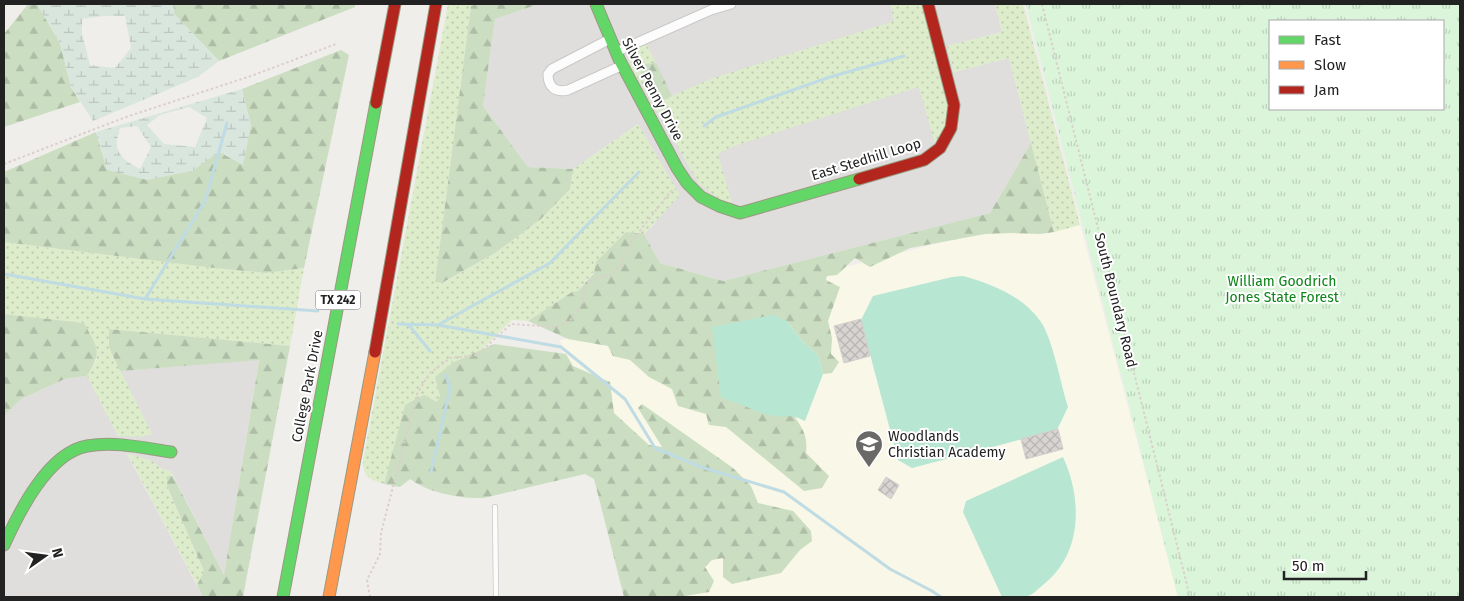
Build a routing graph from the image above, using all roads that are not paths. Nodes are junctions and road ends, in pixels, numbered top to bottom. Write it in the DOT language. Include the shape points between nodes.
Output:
graph roads {
  1 [pos="395,4"];
  2 [pos="436,4"];
  3 [pos="596,4"];
  4 [pos="731,4"];
  5 [pos="928,4"];
  6 [pos="610,39"];
  7 [pos="616,52"];
  8 [pos="623,65"];
  9 [pos="689,186"];
  10 [pos="171,452"];
  11 [pos="496,507"];
  12 [pos="4,545"];
  13 [pos="283,597"];
  14 [pos="330,597"];
  15 [pos="496,597"];
  1 -- 13 [label="main road, College Park Drive / TX 242"];
  2 -- 14 [label="main road"];
  3 -- 6 [label="main road, Silver Penny Drive"];
  4 -- 7 [label="street"];
  5 -- 9 [label="main road, East Stedhill Loop" via="954,105 951,128 940,148 924,160 740,213 713,205"];
  6 -- 7 [label="main road, Silver Penny Drive"];
  6 -- 8 [label="street" via="552,69 548,74 549,84 560,92 568,90"];
  7 -- 8 [label="main road, Silver Penny Drive"];
  8 -- 9 [label="main road, Silver Penny Drive"];
  10 -- 12 [label="main road" via="102,444 89,445 64,456 46,474"];
  11 -- 15 [label="lane"];
}
